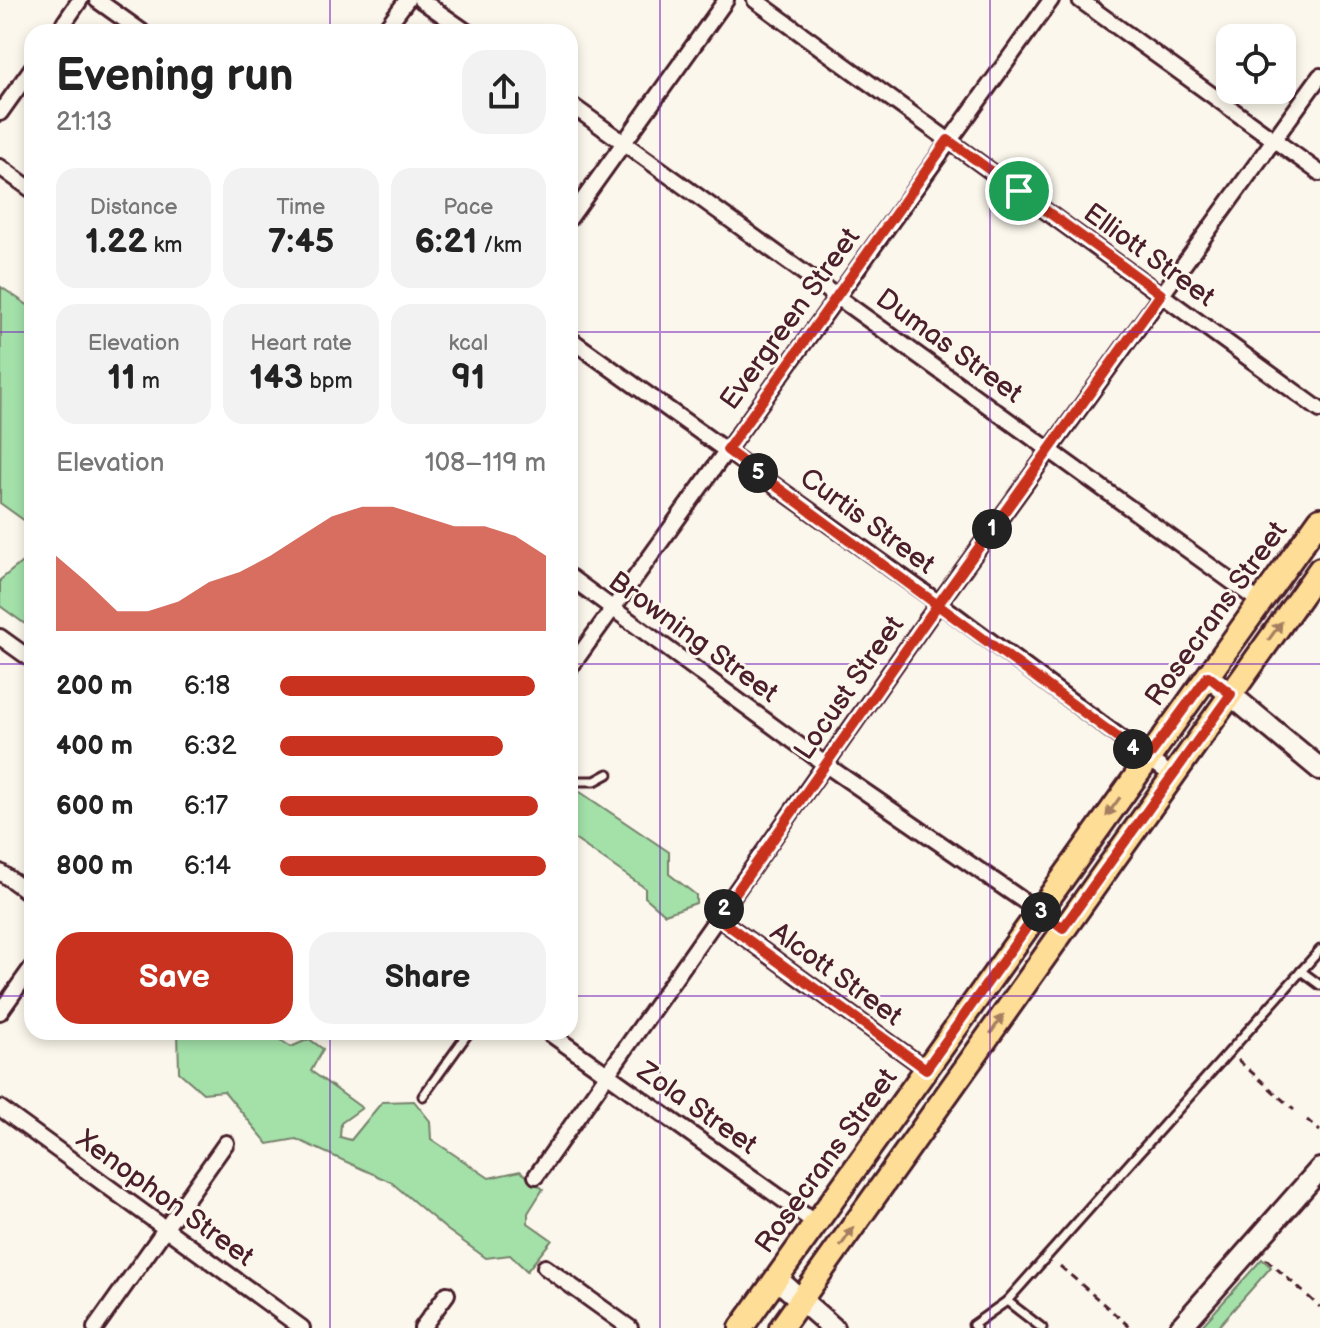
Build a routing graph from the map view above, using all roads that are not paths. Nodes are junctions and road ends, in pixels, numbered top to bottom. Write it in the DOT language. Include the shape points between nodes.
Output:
graph roads {
  1 [pos="80,0"];
  2 [pos="97,0"];
  3 [pos="407,0"];
  4 [pos="421,0"];
  5 [pos="726,0"];
  6 [pos="755,0"];
  7 [pos="1051,0"];
  8 [pos="1080,0"];
  9 [pos="64,24"];
  10 [pos="131,24"];
  11 [pos="389,24"];
  12 [pos="456,24"];
  13 [pos="1320,76"];
  14 [pos="24,79"];
  15 [pos="578,109"];
  16 [pos="0,113"];
  17 [pos="1274,139"];
  18 [pos="948,140"];
  19 [pos="624,141"];
  20 [pos="0,167"];
  21 [pos="1320,173"];
  22 [pos="24,184"];
  23 [pos="578,207"];
  24 [pos="1161,294"];
  25 [pos="837,296"];
  26 [pos="578,345"];
  27 [pos="1320,410"];
  28 [pos="1049,449"];
  29 [pos="727,450"];
  30 [pos="1320,519"];
  31 [pos="1320,569"];
  32 [pos="578,583"];
  33 [pos="1260,602"];
  34 [pos="939,603"];
  35 [pos="613,608"];
  36 [pos="0,637"];
  37 [pos="24,654"];
  38 [pos="578,657"];
  39 [pos="1208,676"];
  40 [pos="1231,694"];
  41 [pos="1147,759"];
  42 [pos="826,765"];
  43 [pos="1320,769"];
  44 [pos="608,774"];
  45 [pos="1171,775"];
  46 [pos="578,781"];
  47 [pos="0,872"];
  48 [pos="24,889"];
  49 [pos="1039,910"];
  50 [pos="718,918"];
  51 [pos="1063,928"];
  52 [pos="1320,950"];
  53 [pos="1301,971"];
  54 [pos="24,978"];
  55 [pos="1320,985"];
  56 [pos="0,1012"];
  57 [pos="463,1040"];
  58 [pos="559,1040"];
  59 [pos="926,1069"];
  60 [pos="608,1075"];
  61 [pos="423,1096"];
  62 [pos="0,1108"];
  63 [pos="226,1143"];
  64 [pos="1320,1169"];
  65 [pos="536,1176"];
  66 [pos="817,1224"];
  67 [pos="166,1227"];
  68 [pos="545,1267"];
  69 [pos="777,1279"];
  70 [pos="447,1294"];
  71 [pos="802,1300"];
  72 [pos="1007,1301"];
  73 [pos="973,1327"];
  74 [pos="95,1328"];
  75 [pos="302,1328"];
  76 [pos="422,1328"];
  77 [pos="630,1328"];
  78 [pos="741,1328"];
  79 [pos="781,1328"];
  80 [pos="833,1328"];
  81 [pos="1042,1328"];
  82 [pos="1180,1328"];
  1 -- 9 [label="street"];
  2 -- 10 [label="street"];
  3 -- 11 [label="street"];
  4 -- 12 [label="street"];
  5 -- 19 [label="street"];
  6 -- 18 [label="street, Elliott Street"];
  7 -- 18 [label="street, Evergreen Street"];
  8 -- 17 [label="street"];
  13 -- 17 [label="street, Locust Street"];
  14 -- 16 [label="street"];
  15 -- 19 [label="street, Dumas Street"];
  17 -- 21 [label="street"];
  17 -- 24 [label="street, Locust Street"];
  18 -- 24 [label="street, Elliott Street"];
  18 -- 25 [label="street, Evergreen Street"];
  19 -- 23 [label="street"];
  19 -- 25 [label="street, Dumas Street"];
  20 -- 22 [label="street"];
  24 -- 27 [label="street, Elliott Street"];
  24 -- 28 [label="street, Locust Street"];
  25 -- 28 [label="street, Dumas Street"];
  25 -- 29 [label="street, Evergreen Street"];
  26 -- 29 [label="street, Curtis Street"];
  28 -- 33 [label="street, Dumas Street"];
  28 -- 34 [label="street, Locust Street"];
  29 -- 34 [label="street, Curtis Street"];
  29 -- 35 [label="street, Evergreen Street"];
  30 -- 33 [label="main road, Rosecrans Street"];
  40 -- 31 [label="main road, one-way"];
  32 -- 35 [label="street, Browning Street"];
  33 -- 39 [label="main road, Rosecrans Street"];
  34 -- 41 [label="street, Curtis Street"];
  34 -- 42 [label="street, Locust Street"];
  35 -- 38 [label="street, Evergreen Street"];
  35 -- 42 [label="street, Browning Street"];
  36 -- 37 [label="street"];
  39 -- 40 [label="street"];
  39 -- 41 [label="main road, Rosecrans Street"];
  40 -- 43 [label="street"];
  40 -- 45 [label="main road"];
  41 -- 45 [label="street, Curtis Street"];
  41 -- 49 [label="main road, Rosecrans Street, one-way"];
  42 -- 49 [label="street, Browning Street"];
  42 -- 50 [label="street, Locust Street"];
  44 -- 46 [label="lane"];
  45 -- 51 [label="main road"];
  47 -- 48 [label="street"];
  49 -- 51 [label="street, Browning Street"];
  49 -- 59 [label="main road, Rosecrans Street"];
  50 -- 59 [label="street, Alcott Street"];
  50 -- 60 [label="street, Locust Street"];
  71 -- 51 [label="main road, one-way"];
  52 -- 53 [label="lane"];
  53 -- 55 [label="lane"];
  53 -- 72 [label="lane"];
  54 -- 56 [label="street"];
  57 -- 61 [label="lane"];
  58 -- 60 [label="street, Zola Street"];
  59 -- 66 [label="main road, Rosecrans Street"];
  60 -- 65 [label="street, Locust Street"];
  60 -- 66 [label="street, Zola Street"];
  62 -- 67 [label="street, Xenophon Street"];
  63 -- 67 [label="street"];
  64 -- 82 [label="street"];
  66 -- 69 [label="main road, Rosecrans Street"];
  67 -- 74 [label="street"];
  67 -- 75 [label="street, Xenophon Street"];
  68 -- 77 [label="street"];
  69 -- 71 [label="street"];
  69 -- 78 [label="main road, Rosecrans Street"];
  70 -- 76 [label="street"];
  71 -- 79 [label="main road"];
  71 -- 80 [label="street"];
  72 -- 73 [label="lane"];
  72 -- 81 [label="lane"];
}
